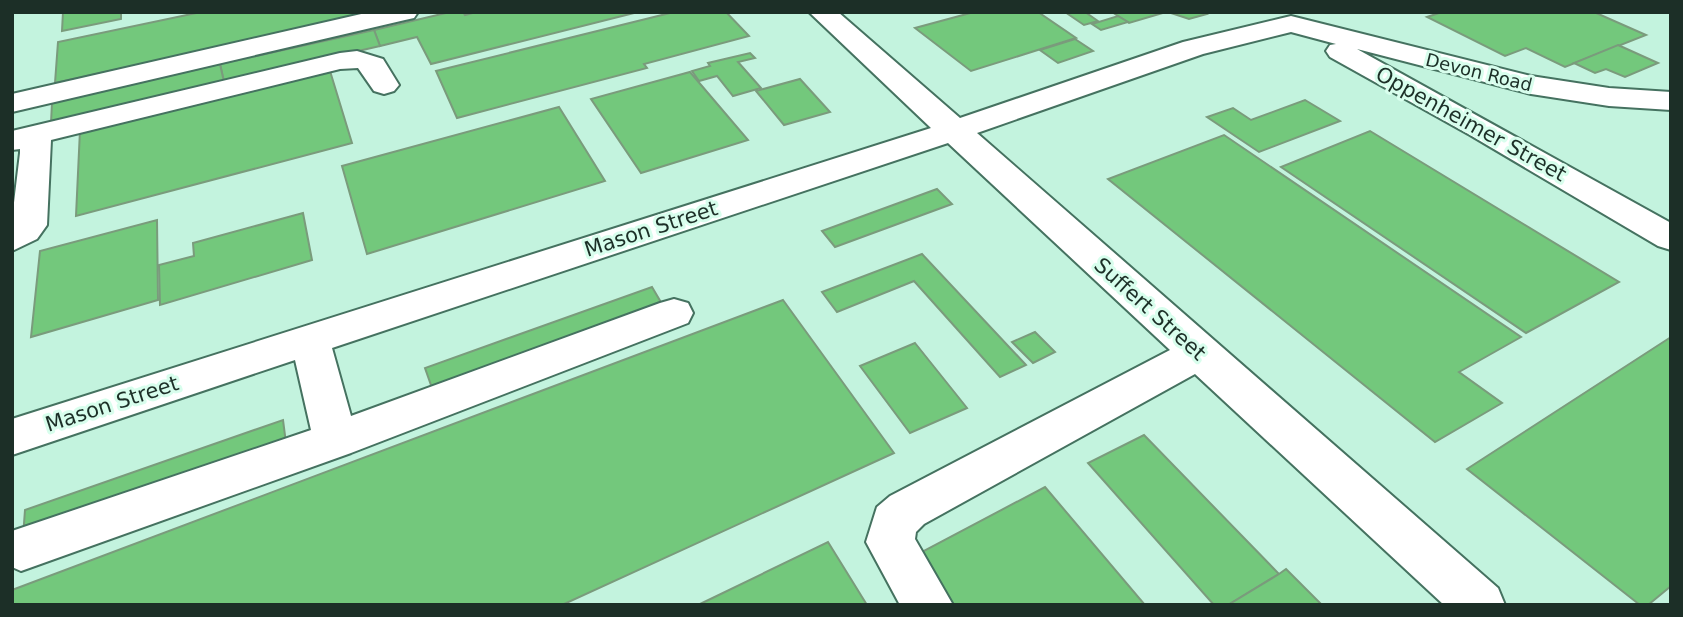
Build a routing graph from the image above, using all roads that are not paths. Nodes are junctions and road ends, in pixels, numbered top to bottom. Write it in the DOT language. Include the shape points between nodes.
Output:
graph roads {
  1 [pos="405,12"];
  2 [pos="822,12"];
  3 [pos="1281,18"];
  4 [pos="384,85"];
  5 [pos="1531,85"];
  6 [pos="1671,101"];
  7 [pos="12,103"];
  8 [pos="1481,128"];
  9 [pos="953,131"];
  10 [pos="24,138"];
  11 [pos="1671,238"];
  12 [pos="12,239"];
  13 [pos="674,313"];
  14 [pos="310,340"];
  15 [pos="1199,353"];
  16 [pos="12,437"];
  17 [pos="335,440"];
  18 [pos="21,549"];
  19 [pos="928,605"];
  20 [pos="1480,605"];
  1 -- 7 [label="street"];
  2 -- 9 [label="street, Suffert Street"];
  3 -- 5 [label="street, Devon Road"];
  3 -- 8 [label="street, Oppenheimer Street"];
  3 -- 9 [label="street, Mason Street"];
  4 -- 10 [label="street" via="375,65 340,61"];
  5 -- 6 [label="street, Devon Road"];
  5 -- 8 [label="street"];
  8 -- 11 [label="street, Oppenheimer Street"];
  9 -- 14 [label="street, Mason Street"];
  9 -- 15 [label="street, Suffert Street"];
  10 -- 12 [label="street" via="36,153 29,225"];
  13 -- 17 [label="street"];
  14 -- 16 [label="street, Mason Street"];
  14 -- 17 [label="street"];
  15 -- 19 [label="street" via="907,510 894,522 890,542"];
  15 -- 20 [label="street, Suffert Street"];
  17 -- 18 [label="street"];
}
